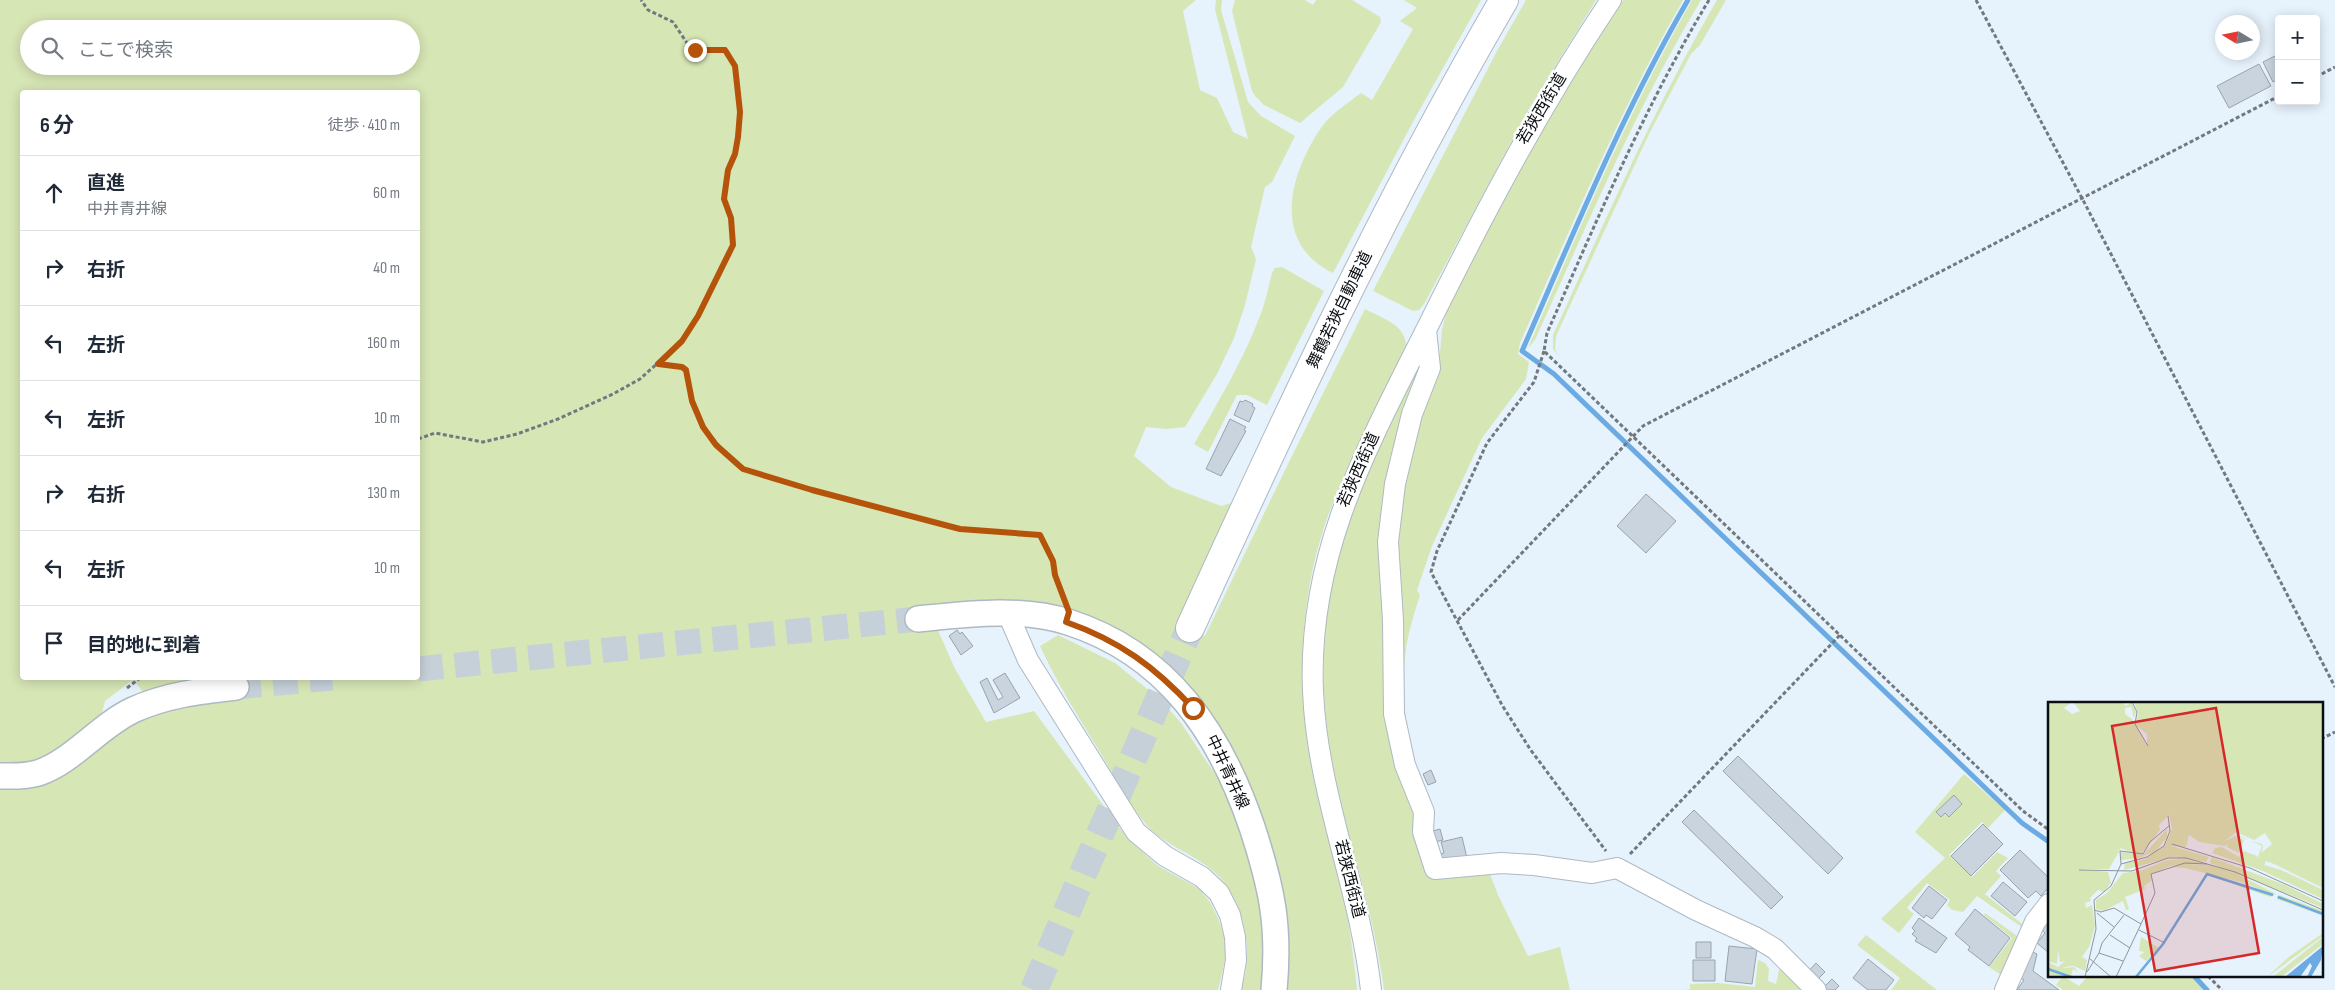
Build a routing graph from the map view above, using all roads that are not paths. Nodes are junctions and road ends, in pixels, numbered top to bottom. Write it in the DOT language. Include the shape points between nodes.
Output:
graph roads {
  1 [pos="1504,0"];
  2 [pos="1611,0"];
  3 [pos="1426,330"];
  4 [pos="1008,614"];
  5 [pos="918,619"];
  6 [pos="1190,628"];
  7 [pos="236,687"];
  8 [pos="0,776"];
  9 [pos="2048,905"];
  10 [pos="1231,990"];
  11 [pos="1274,990"];
  12 [pos="1371,990"];
  13 [pos="1816,990"];
  14 [pos="2005,990"];
  1 -- 6 [label="highway, 舞鶴若狭自動車道" via="1343,303"];
  2 -- 3 [label="street, 若狭西街道" via="1517,151"];
  3 -- 12 [label="street, 若狭西街道" via="1364,455 1337,522 1320,589 1312,655 1319,751 1362,929"];
  3 -- 13 [label="street" via="1430,368 1412,414 1395,484 1388,542 1394,714 1405,764 1424,812 1422,832 1434,869 1501,863 1592,873 1617,868 1775,949"];
  4 -- 5 [label="main road, 中井青井線"];
  4 -- 10 [label="street" via="1028,660 1136,832 1165,856 1202,877 1219,893 1230,915 1235,937 1236,960"];
  4 -- 11 [label="main road, 中井青井線" via="1066,622 1119,644 1169,682 1193,708 1222,754 1248,816 1270,886 1276,917"];
  7 -- 8 [label="main road" via="186,693 149,704 120,717 56,764 38,773"];
  9 -- 14 [label="street" via="2035,922"];
}
